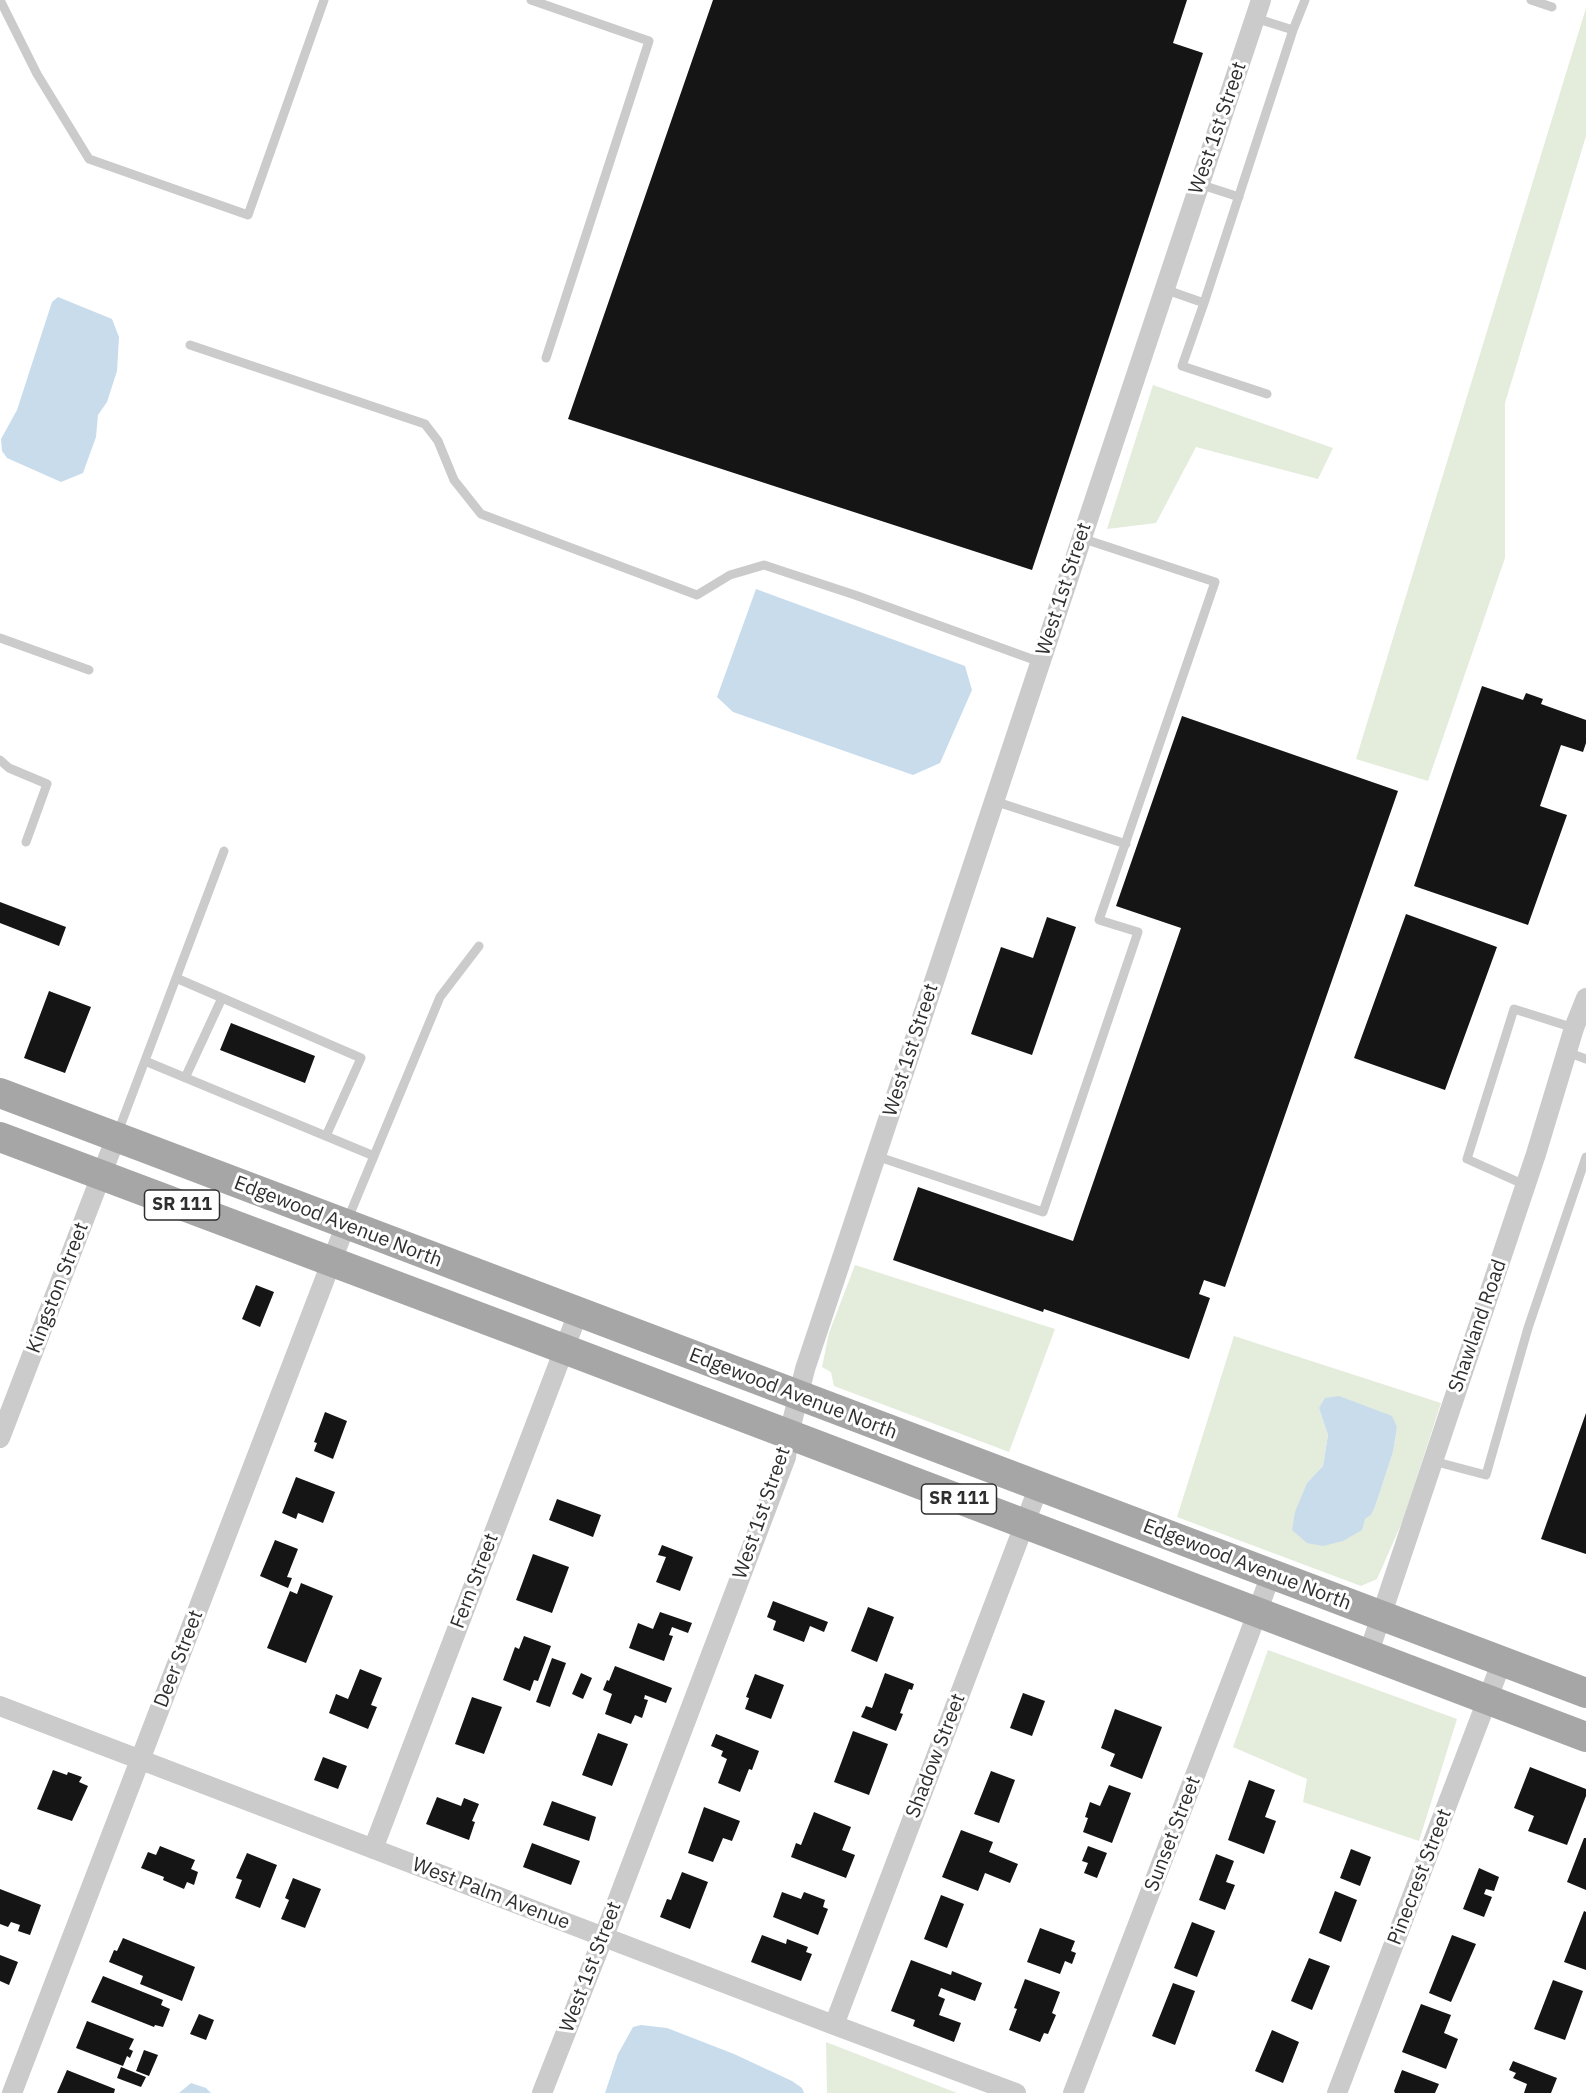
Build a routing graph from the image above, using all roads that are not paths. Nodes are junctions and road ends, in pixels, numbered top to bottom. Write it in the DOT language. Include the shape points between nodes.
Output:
graph roads {
  1 [pos="0,0"];
  2 [pos="324,0"];
  3 [pos="531,0"];
  4 [pos="1305,0"];
  5 [pos="1531,0"];
  6 [pos="1552,7"];
  7 [pos="1258,9"];
  8 [pos="1293,30"];
  9 [pos="1199,184"];
  10 [pos="1239,197"];
  11 [pos="1164,289"];
  12 [pos="1204,303"];
  13 [pos="190,345"];
  14 [pos="546,358"];
  15 [pos="1267,394"];
  16 [pos="1081,538"];
  17 [pos="0,638"];
  18 [pos="1040,662"];
  19 [pos="89,670"];
  20 [pos="0,760"];
  21 [pos="993,801"];
  22 [pos="26,842"];
  23 [pos="1126,844"];
  24 [pos="224,851"];
  25 [pos="479,946"];
  26 [pos="176,978"];
  27 [pos="222,998"];
  28 [pos="1586,998"];
  29 [pos="1574,1028"];
  30 [pos="1567,1052"];
  31 [pos="1586,1059"];
  32 [pos="145,1061"];
  33 [pos="185,1078"];
  34 [pos="0,1093"];
  35 [pos="326,1136"];
  36 [pos="0,1137"];
  37 [pos="116,1137"];
  38 [pos="374,1156"];
  39 [pos="876,1156"];
  40 [pos="1586,1157"];
  41 [pos="102,1175"];
  42 [pos="1526,1185"];
  43 [pos="346,1224"];
  44 [pos="332,1261"];
  45 [pos="578,1313"];
  46 [pos="564,1349"];
  47 [pos="798,1395"];
  48 [pos="789,1434"];
  49 [pos="0,1438"];
  50 [pos="1433,1461"];
  51 [pos="1039,1486"];
  52 [pos="1024,1524"];
  53 [pos="1271,1574"];
  54 [pos="1257,1612"];
  55 [pos="1381,1616"];
  56 [pos="1368,1654"];
  57 [pos="1502,1661"];
  58 [pos="1586,1693"];
  59 [pos="1488,1700"];
  60 [pos="0,1706"];
  61 [pos="1586,1737"];
  62 [pos="141,1760"];
  63 [pos="373,1849"];
  64 [pos="604,1936"];
  65 [pos="834,2025"];
  66 [pos="12,2093"];
  67 [pos="542,2093"];
  68 [pos="1017,2093"];
  69 [pos="1073,2093"];
  70 [pos="1337,2093"];
  1 -- 2 [label="lane" via="37,74 89,159 248,215"];
  3 -- 14 [label="lane" via="649,41"];
  4 -- 8 [label="lane"];
  5 -- 6 [label="lane"];
  7 -- 8 [label="lane"];
  7 -- 9 [label="street, West 1st Street"];
  8 -- 10 [label="lane"];
  9 -- 10 [label="lane"];
  9 -- 11 [label="street, West 1st Street"];
  10 -- 12 [label="lane"];
  11 -- 12 [label="lane"];
  11 -- 16 [label="street, West 1st Street"];
  12 -- 15 [label="lane" via="1182,366"];
  13 -- 18 [label="lane" via="425,424 438,441 454,480 481,514 697,595 730,575 764,565"];
  16 -- 18 [label="street, West 1st Street"];
  16 -- 23 [label="lane" via="1215,582"];
  17 -- 19 [label="lane"];
  18 -- 21 [label="street, West 1st Street"];
  20 -- 22 [label="lane" via="9,768 47,784"];
  21 -- 23 [label="lane"];
  21 -- 39 [label="street, West 1st Street"];
  23 -- 39 [label="lane" via="1100,920 1138,932 1043,1212"];
  24 -- 26 [label="lane"];
  25 -- 38 [label="lane" via="440,997"];
  26 -- 27 [label="lane"];
  26 -- 32 [label="lane"];
  27 -- 33 [label="lane"];
  27 -- 35 [label="lane" via="361,1058"];
  28 -- 29 [label="street, Shawland Road"];
  29 -- 30 [label="street, Shawland Road"];
  29 -- 42 [label="lane" via="1514,1009 1470,1148 1467,1159"];
  30 -- 31 [label="lane"];
  30 -- 42 [label="street, Shawland Road"];
  32 -- 33 [label="lane"];
  32 -- 37 [label="lane"];
  33 -- 35 [label="lane"];
  34 -- 37 [label="main road, Edgewood Avenue North / SR 111"];
  35 -- 38 [label="lane"];
  36 -- 41 [label="main road, Edgewood Avenue North / SR 111"];
  37 -- 41 [label="street, Kingston Street"];
  37 -- 43 [label="main road, Edgewood Avenue North / SR 111"];
  38 -- 43 [label="lane"];
  39 -- 47 [label="street, West 1st Street"];
  40 -- 50 [label="lane" via="1528,1328 1486,1475"];
  41 -- 44 [label="main road, Edgewood Avenue North / SR 111"];
  41 -- 49 [label="street, Kingston Street"];
  42 -- 50 [label="street, Shawland Road"];
  43 -- 44 [label="street, Deer Street"];
  43 -- 45 [label="main road, Edgewood Avenue North / SR 111"];
  44 -- 46 [label="main road, Edgewood Avenue North / SR 111"];
  44 -- 62 [label="street, Deer Street"];
  45 -- 46 [label="street, Fern Street"];
  45 -- 47 [label="main road, Edgewood Avenue North / SR 111"];
  46 -- 48 [label="main road, Edgewood Avenue North / SR 111"];
  46 -- 63 [label="street, Fern Street"];
  47 -- 48 [label="street, West 1st Street"];
  47 -- 51 [label="main road, Edgewood Avenue North / SR 111"];
  48 -- 52 [label="main road, Edgewood Avenue North / SR 111"];
  48 -- 64 [label="street, West 1st Street" via="786,1457"];
  50 -- 55 [label="street, Shawland Road"];
  51 -- 52 [label="street, Shadow Street"];
  51 -- 53 [label="main road, Edgewood Avenue North / SR 111"];
  52 -- 54 [label="main road, Edgewood Avenue North / SR 111"];
  52 -- 65 [label="street, Shadow Street"];
  53 -- 54 [label="street, Sunset Street"];
  53 -- 55 [label="main road, Edgewood Avenue North / SR 111"];
  54 -- 56 [label="main road, Edgewood Avenue North / SR 111"];
  54 -- 69 [label="street, Sunset Street"];
  55 -- 56 [label="street, Shawland Road"];
  55 -- 57 [label="main road, Edgewood Avenue North / SR 111"];
  56 -- 59 [label="main road, Edgewood Avenue North / SR 111"];
  57 -- 58 [label="main road, Edgewood Avenue North / SR 111"];
  57 -- 59 [label="street, Pinecrest Street"];
  59 -- 61 [label="main road, Edgewood Avenue North / SR 111"];
  59 -- 70 [label="street, Pinecrest Street"];
  60 -- 62 [label="street, West Palm Avenue"];
  62 -- 63 [label="street, West Palm Avenue"];
  62 -- 66 [label="street, Deer Street"];
  63 -- 64 [label="street, West Palm Avenue"];
  64 -- 65 [label="street, West Palm Avenue"];
  64 -- 67 [label="street, West 1st Street"];
  65 -- 68 [label="street, West Palm Avenue"];
}
